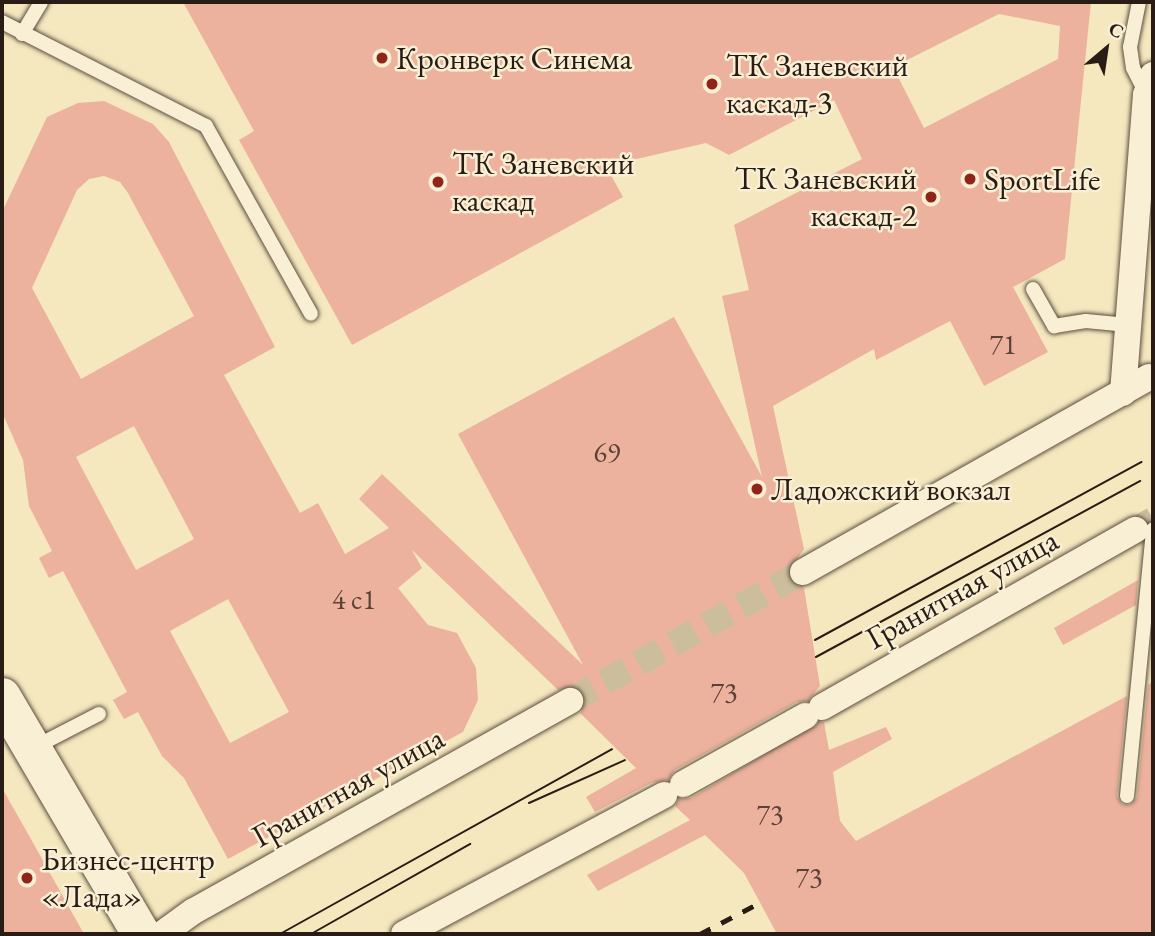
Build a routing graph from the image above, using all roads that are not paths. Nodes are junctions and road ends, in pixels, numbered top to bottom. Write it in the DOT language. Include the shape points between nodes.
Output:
graph roads {
  1 [pos="41,2"];
  2 [pos="1139,2"];
  3 [pos="2,22"];
  4 [pos="22,34"];
  5 [pos="1150,85"];
  6 [pos="1033,289"];
  7 [pos="311,314"];
  8 [pos="1128,325"];
  9 [pos="1149,377"];
  10 [pos="1123,393"];
  11 [pos="1144,529"];
  12 [pos="803,572"];
  13 [pos="2,697"];
  14 [pos="569,701"];
  15 [pos="99,714"];
  16 [pos="31,749"];
  17 [pos="1127,796"];
  18 [pos="141,934"];
  19 [pos="162,934"];
  20 [pos="404,934"];
  1 -- 4 [label="lane"];
  2 -- 5 [label="lane" via="1130,47 1133,68"];
  3 -- 4 [label="lane"];
  4 -- 7 [label="lane" via="206,126"];
  5 -- 8 [label="street"];
  6 -- 8 [label="lane" via="1054,326 1086,321"];
  8 -- 10 [label="street"];
  9 -- 10 [label="street"];
  10 -- 12 [label="street"];
  11 -- 17 [label="lane" via="1139,689"];
  11 -- 20 [label="street, Гранитная улица"];
  13 -- 16 [label="street"];
  14 -- 19 [label="street, Гранитная улица" via="194,911"];
  15 -- 16 [label="lane"];
  16 -- 18 [label="street"];
}
